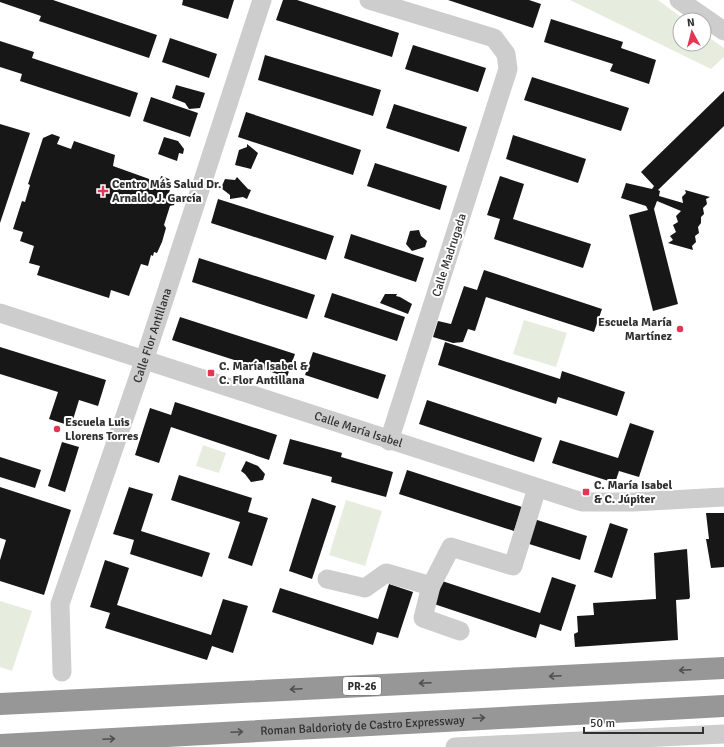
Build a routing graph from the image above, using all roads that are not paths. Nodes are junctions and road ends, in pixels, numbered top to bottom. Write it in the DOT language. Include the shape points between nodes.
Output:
graph roads {
  1 [pos="262,0"];
  2 [pos="369,0"];
  3 [pos="679,0"];
  4 [pos="724,30"];
  5 [pos="0,313"];
  6 [pos="144,361"];
  7 [pos="389,441"];
  8 [pos="537,488"];
  9 [pos="724,496"];
  10 [pos="327,579"];
  11 [pos="431,586"];
  12 [pos="460,631"];
  13 [pos="724,668"];
  14 [pos="62,672"];
  15 [pos="0,704"];
  16 [pos="724,706"];
  17 [pos="724,734"];
  18 [pos="39,743"];
  19 [pos="0,745"];
  20 [pos="15,747"];
  21 [pos="455,747"];
  1 -- 6 [label="street, Calle Flor Antillana"];
  2 -- 7 [label="street, Calle Madrugada" via="494,38 506,54 508,69"];
  3 -- 4 [label="street"];
  5 -- 6 [label="street, Calle María Isabel"];
  6 -- 7 [label="street, Calle María Isabel"];
  6 -- 14 [label="street, Calle Flor Antillana" via="60,604"];
  7 -- 8 [label="street, Calle María Isabel"];
  8 -- 9 [label="street, Calle María Isabel" via="582,502 633,502"];
  8 -- 11 [label="street" via="513,566 451,547"];
  10 -- 11 [label="street" via="365,588 386,573"];
  11 -- 12 [label="street" via="423,618"];
  13 -- 15 [label="highway, PR-26, one-way"];
  18 -- 16 [label="highway, Roman Baldorioty de Castro Expressway, one-way"];
  17 -- 21 [label="street"];
  18 -- 19 [label="highway, Roman Baldorioty de Castro Expressway"];
  18 -- 20 [label="highway"];
}
